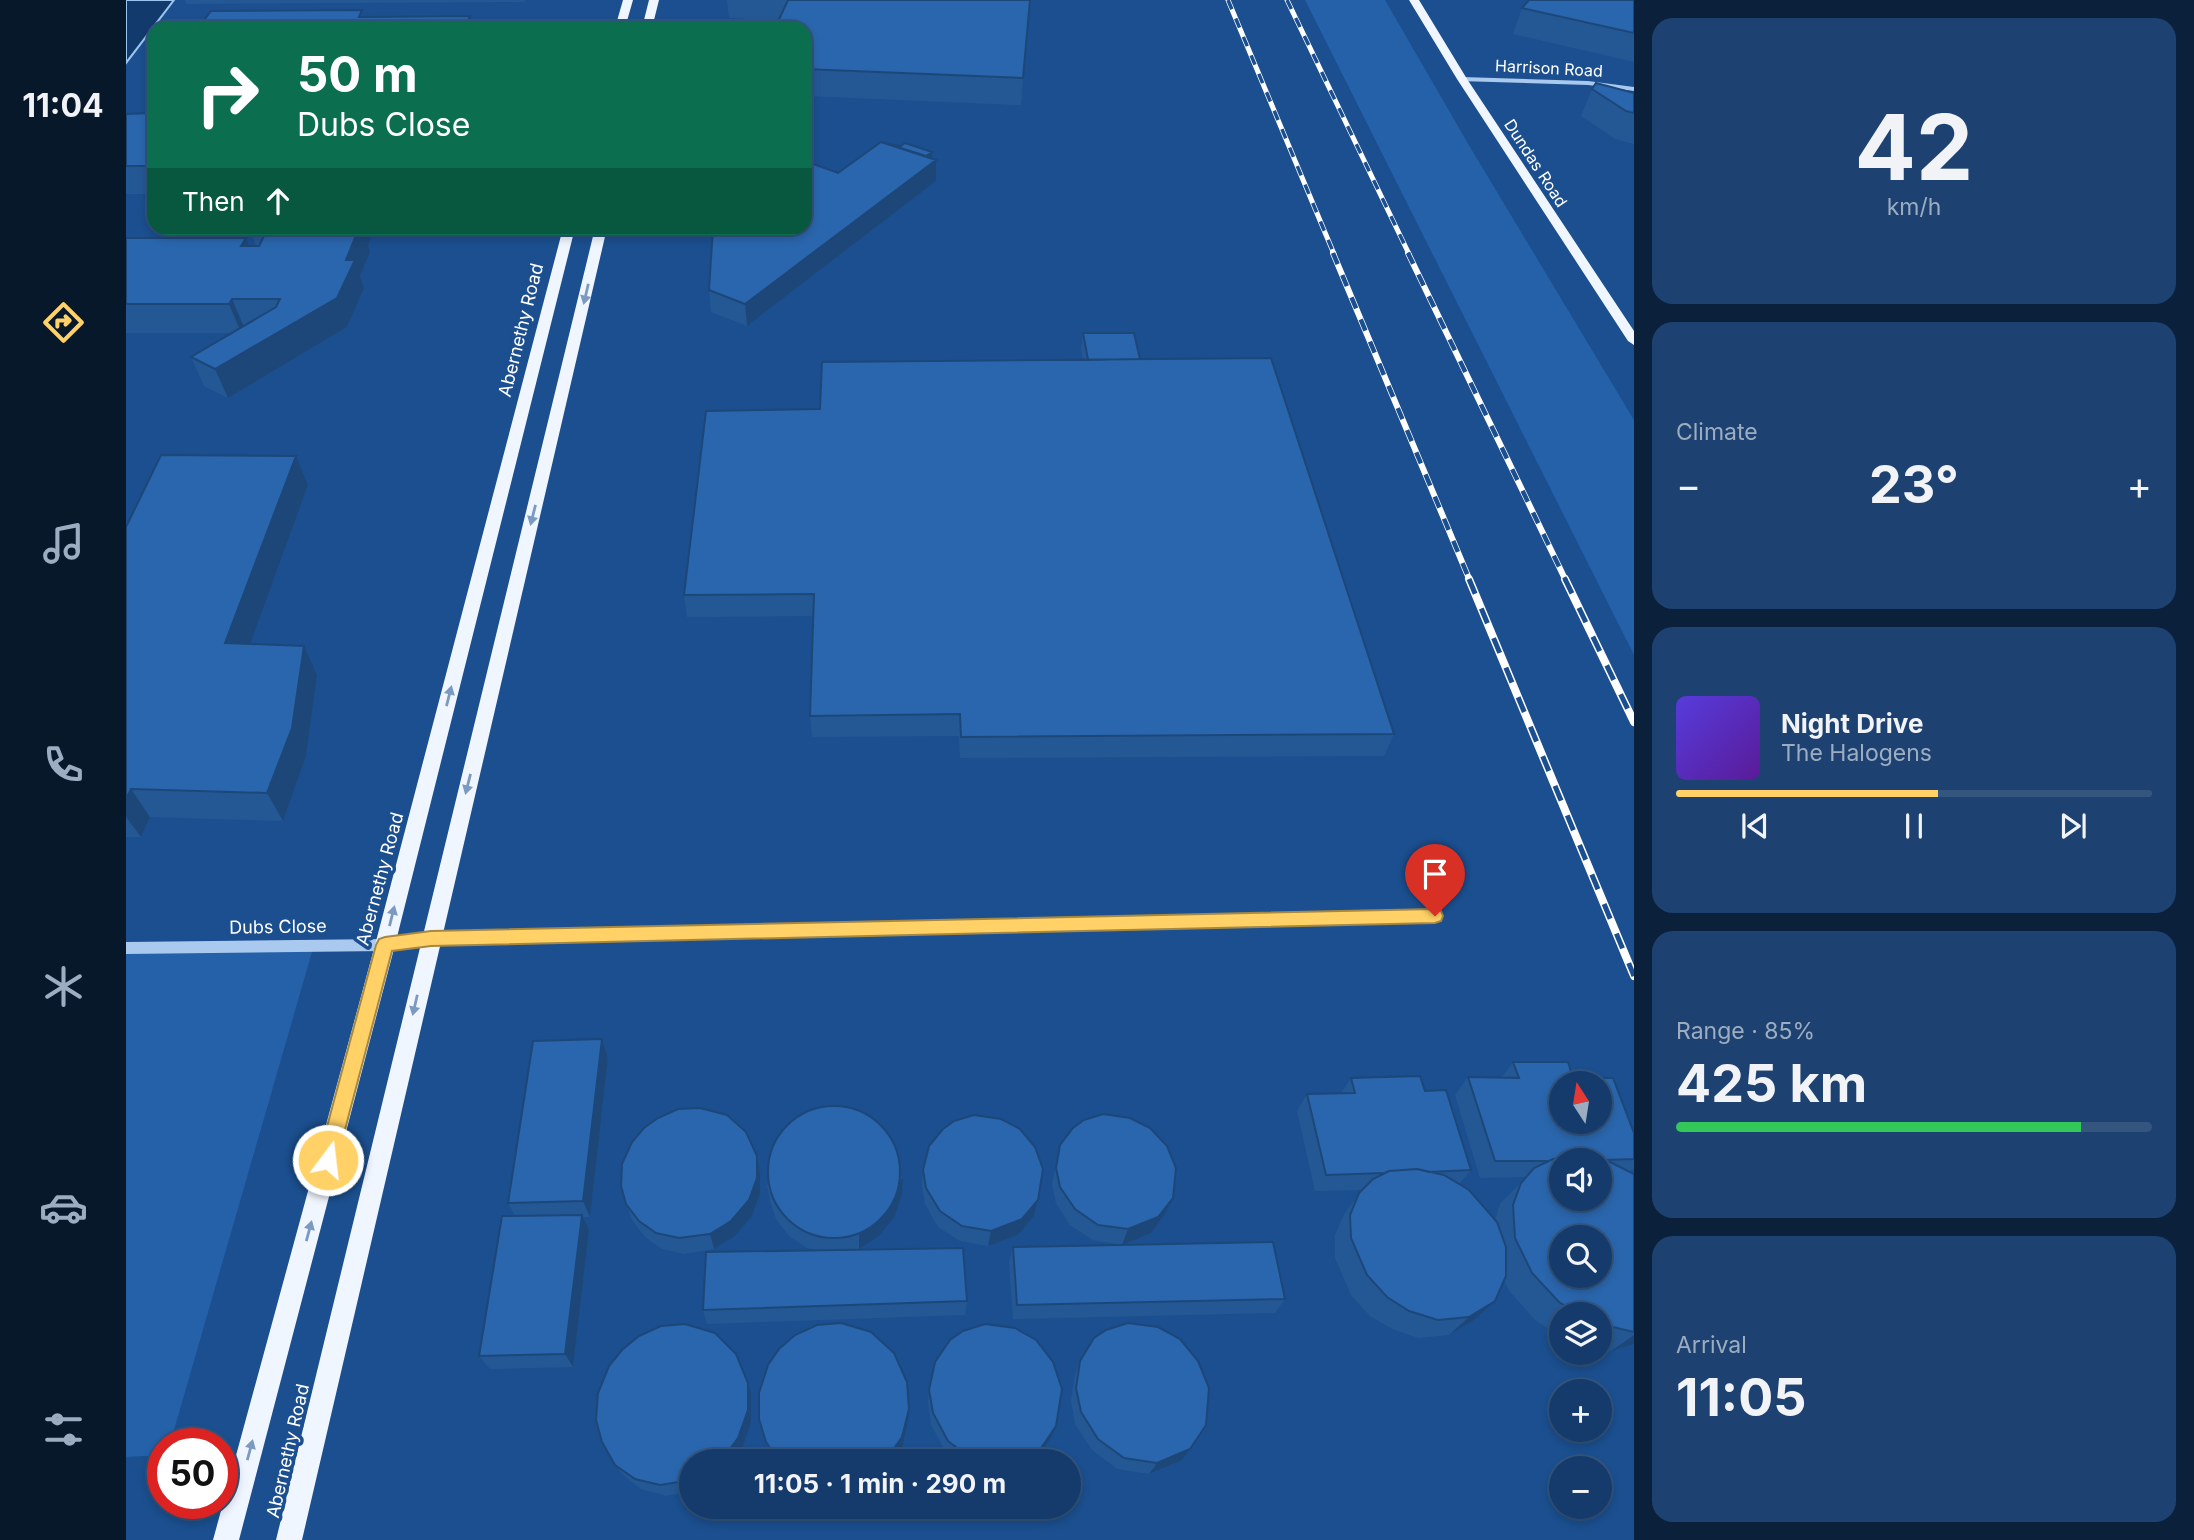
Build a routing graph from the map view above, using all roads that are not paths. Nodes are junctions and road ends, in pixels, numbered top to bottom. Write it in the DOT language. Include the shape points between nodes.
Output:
graph roads {
  1 [pos="628,0"];
  2 [pos="654,0"];
  3 [pos="1414,0"];
  4 [pos="622,21"];
  5 [pos="650,21"];
  6 [pos="1462,79"];
  7 [pos="1634,89"];
  8 [pos="567,235"];
  9 [pos="599,235"];
  10 [pos="1634,341"];
  11 [pos="1435,916"];
  12 [pos="431,938"];
  13 [pos="385,945"];
  14 [pos="126,948"];
  15 [pos="226,1540"];
  16 [pos="289,1540"];
  1 -- 4 [label="main road"];
  2 -- 5 [label="main road"];
  3 -- 6 [label="main road, Dundas Road"];
  6 -- 7 [label="street, Harrison Road"];
  6 -- 10 [label="main road, Dundas Road"];
  13 -- 8 [label="main road, Abernethy Road, one-way"];
  9 -- 12 [label="main road, Abernethy Road, one-way"];
  11 -- 12 [label="street, Dubs Close"];
  12 -- 13 [label="street, Dubs Close"];
  12 -- 16 [label="main road, Abernethy Road, one-way"];
  13 -- 14 [label="street, Dubs Close"];
  15 -- 13 [label="main road, Abernethy Road, one-way"];
}
